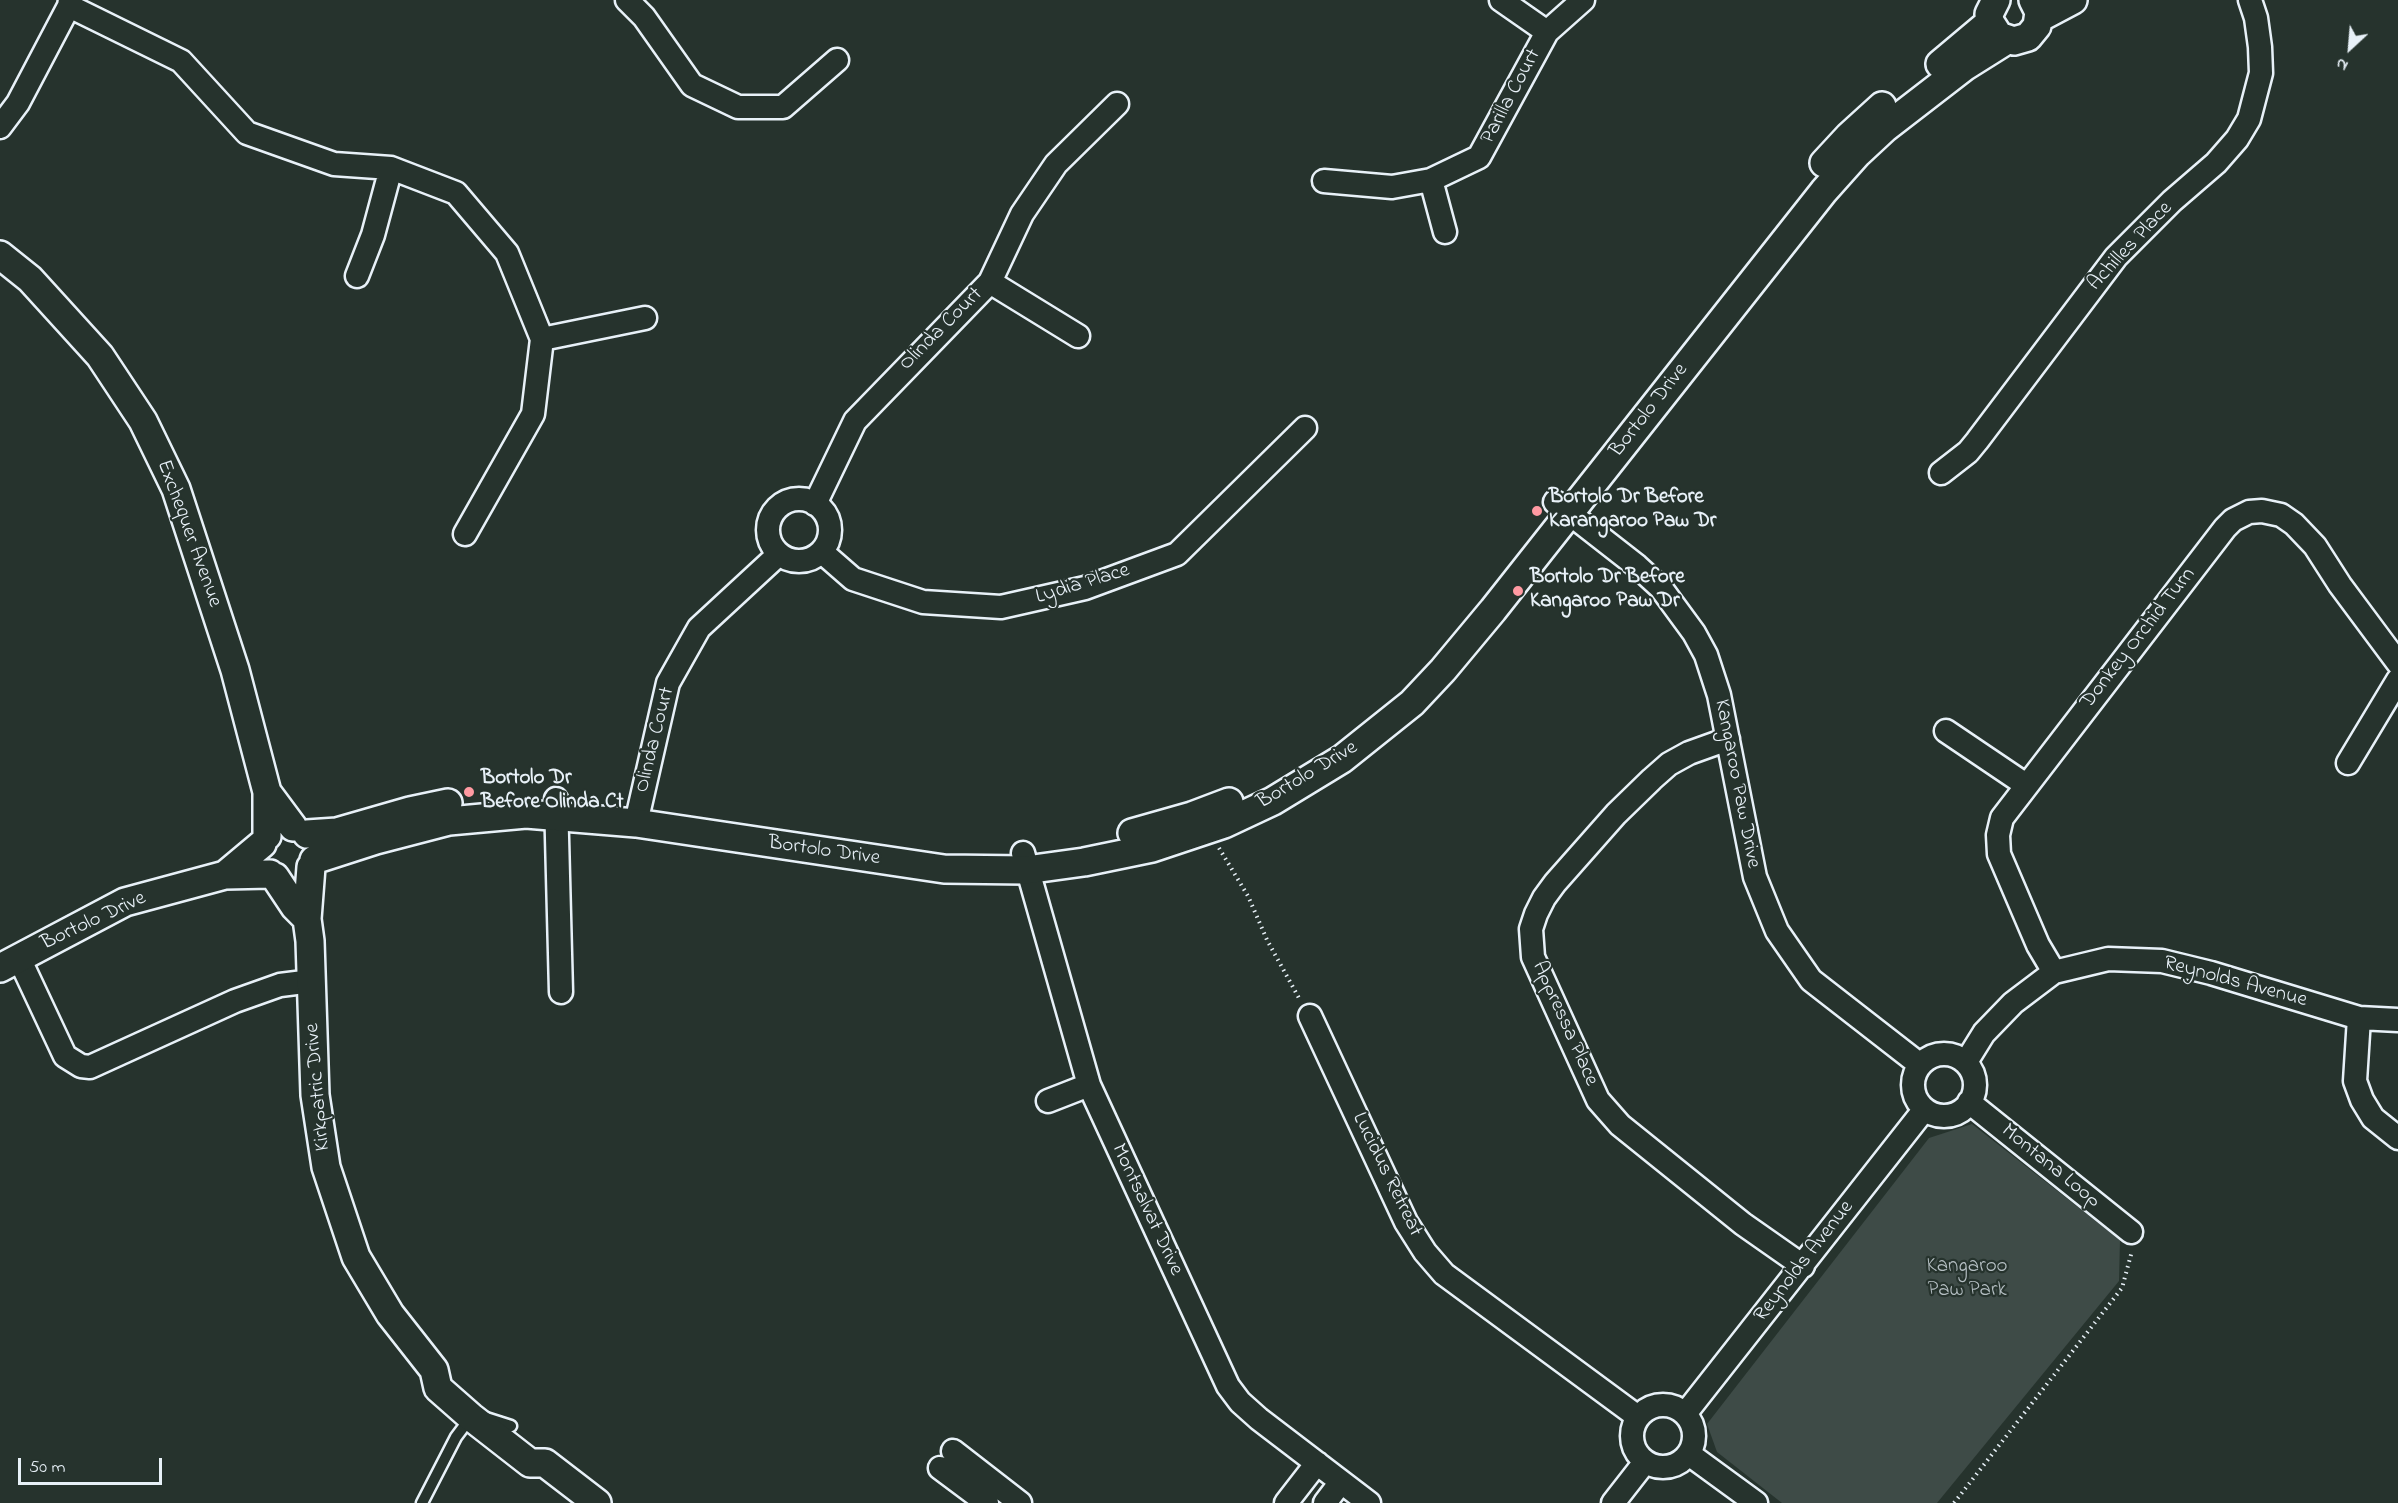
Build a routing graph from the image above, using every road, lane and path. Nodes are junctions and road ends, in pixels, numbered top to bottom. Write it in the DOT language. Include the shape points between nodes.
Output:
graph roads {
  1 [pos="627,0"];
  2 [pos="1501,0"];
  3 [pos="1583,0"];
  4 [pos="2073,0"];
  5 [pos="2250,0"];
  6 [pos="69,3"];
  7 [pos="2036,9"];
  8 [pos="1995,14"];
  9 [pos="1546,32"];
  10 [pos="837,60"];
  11 [pos="1117,104"];
  12 [pos="0,127"];
  13 [pos="391,168"];
  14 [pos="1431,180"];
  15 [pos="1324,181"];
  16 [pos="1445,232"];
  17 [pos="0,255"];
  18 [pos="357,276"];
  19 [pos="990,282"];
  20 [pos="645,318"];
  21 [pos="1078,336"];
  22 [pos="542,339"];
  23 [pos="1305,428"];
  24 [pos="1941,473"];
  25 [pos="815,504"];
  26 [pos="1563,507"];
  27 [pos="465,534"];
  28 [pos="822,552"];
  29 [pos="778,555"];
  30 [pos="2398,663"];
  31 [pos="2398,680"];
  32 [pos="1946,731"];
  33 [pos="1728,739"];
  34 [pos="2348,763"];
  35 [pos="2026,785"];
  36 [pos="267,792"];
  37 [pos="556,807"];
  38 [pos="637,815"];
  39 [pos="300,830"];
  40 [pos="265,840"];
  41 [pos="1216,840"];
  42 [pos="1024,862"];
  43 [pos="312,863"];
  44 [pos="225,874"];
  45 [pos="273,876"];
  46 [pos="307,919"];
  47 [pos="9,963"];
  48 [pos="2054,972"];
  49 [pos="312,981"];
  50 [pos="561,992"];
  51 [pos="1310,1016"];
  52 [pos="2359,1018"];
  53 [pos="2398,1020"];
  54 [pos="1966,1062"];
  55 [pos="1919,1064"];
  56 [pos="1089,1085"];
  57 [pos="1048,1101"];
  58 [pos="1970,1102"];
  59 [pos="1924,1110"];
  60 [pos="2398,1138"];
  61 [pos="2132,1232"];
  62 [pos="1803,1266"];
  63 [pos="434,1370"];
  64 [pos="1685,1414"];
  65 [pos="471,1417"];
  66 [pos="1638,1417"];
  67 [pos="511,1426"];
  68 [pos="1689,1454"];
  69 [pos="947,1459"];
  70 [pos="1645,1462"];
  71 [pos="545,1463"];
  72 [pos="1317,1463"];
  73 [pos="1341,1482"];
  74 [pos="980,1495"];
  75 [pos="422,1503"];
  76 [pos="597,1503"];
  77 [pos="1020,1503"];
  78 [pos="1286,1503"];
  79 [pos="1325,1503"];
  80 [pos="1369,1503"];
  81 [pos="1613,1503"];
  82 [pos="1756,1503"];
  83 [pos="1954,1503"];
  1 -- 10 [label="street" via="644,17 692,85 738,107 783,107"];
  2 -- 9 [label="street"];
  3 -- 9 [label="street, Parilla Court"];
  4 -- 7 [label="street"];
  5 -- 24 [label="street, Achilles Place" via="2256,18 2261,73 2249,119 2237,139 2116,257 1977,441"];
  6 -- 12 [label="street" via="18,103"];
  6 -- 13 [label="street" via="182,61 247,133 334,164"];
  7 -- 8 [label="street" via="2037,26 2021,40"];
  8 -- 26 [label="street, Bortolo Drive" via="1960,50 1876,111 1829,158 1788,205"];
  9 -- 14 [label="street, Parilla Court" via="1479,157"];
  11 -- 19 [label="street, Olinda Court" via="1056,164 1022,214"];
  13 -- 18 [label="street"];
  13 -- 22 [label="street" via="456,193 507,253"];
  14 -- 15 [label="street, Parilla Court" via="1392,187"];
  14 -- 16 [label="street"];
  17 -- 36 [label="street, Exchequer Avenue" via="30,279 100,356 142,421 176,489 235,670"];
  19 -- 21 [label="street"];
  19 -- 25 [label="street, Olinda Court" via="855,420"];
  20 -- 22 [label="street"];
  22 -- 27 [label="street" via="533,414"];
  23 -- 28 [label="street, Lydia Place" via="1177,554 1085,588 1001,608 923,602 853,579"];
  25 -- 28 [label="street" via="828,519 830,532"];
  25 -- 29 [label="street" via="794,499 779,506 769,518 767,534"];
  26 -- 33 [label="street, Kangaroo Paw Drive" via="1637,566 1677,607 1706,655"];
  26 -- 42 [label="street, Bortolo Drive" via="1433,656 1375,712 1303,764 1218,807 1148,830"];
  28 -- 29 [label="street" via="813,559 795,562"];
  29 -- 38 [label="street, Olinda Court" via="699,628 668,683"];
  30 -- 35 [label="street, Donkey Orchid Turn" via="2315,546 2294,524 2281,515 2249,512 2225,528"];
  31 -- 34 [label="street"];
  32 -- 35 [label="street"];
  33 -- 55 [label="street, Kangaroo Paw Drive" via="1755,877 1777,931 1811,980"];
  33 -- 62 [label="street, Appressa Place" via="1670,764 1601,831 1555,883 1536,914 1531,929 1533,957 1598,1100 1620,1125 1734,1217"];
  35 -- 48 [label="street, Donkey Orchid Turn" via="2002,818 1999,854 2038,945"];
  36 -- 39 [label="street, Exchequer Avenue"];
  36 -- 40 [label="street, Exchequer Avenue"];
  37 -- 38 [label="street, Bortolo Drive"];
  37 -- 39 [label="street, Bortolo Drive" via="522,797 445,804 337,832"];
  37 -- 43 [label="street, Bortolo Drive" via="526,814 449,821 376,840"];
  37 -- 50 [label="street"];
  38 -- 42 [label="street, Bortolo Drive"];
  39 -- 40 [label="street" via="279,828"];
  39 -- 43 [label="street" via="314,846"];
  40 -- 44 [label="street, Bortolo Drive"];
  40 -- 45 [label="street" via="261,860"];
  41 -- 51 [label="path"];
  42 -- 56 [label="street, Montsalvat Drive"];
  43 -- 45 [label="street" via="299,878 283,880"];
  43 -- 46 [label="street, Kirkpatric Drive"];
  44 -- 45 [label="street, Bortolo Drive"];
  44 -- 47 [label="street, Bortolo Drive" via="125,902"];
  45 -- 46 [label="street"];
  46 -- 49 [label="street, Kirkpatric Drive"];
  47 -- 49 [label="street" via="65,1056 90,1067 235,1001 280,985"];
  48 -- 52 [label="street, Reynolds Avenue" via="2108,958 2162,961"];
  48 -- 54 [label="street, Reynolds Avenue" via="2013,1003 1984,1033"];
  49 -- 63 [label="street, Kirkpatric Drive" via="315,1095 335,1198 356,1257 390,1314"];
  51 -- 66 [label="street, Lucidus Retreat" via="1406,1222 1425,1252 1444,1274"];
  52 -- 53 [label="street, Reynolds Avenue"];
  52 -- 60 [label="street" via="2355,1081 2373,1118"];
  54 -- 55 [label="street" via="1954,1054 1939,1053"];
  54 -- 58 [label="street" via="1976,1086"];
  55 -- 59 [label="street" via="1912,1089"];
  56 -- 57 [label="street"];
  56 -- 72 [label="street, Montsalvat Drive" via="1228,1386 1259,1419"];
  58 -- 59 [label="street" via="1959,1113 1941,1116"];
  58 -- 61 [label="street, Montana Loop"];
  59 -- 62 [label="street, Reynolds Avenue"];
  61 -- 83 [label="path" via="2132,1257 2122,1288"];
  62 -- 64 [label="street, Reynolds Avenue"];
  63 -- 65 [label="street, Kirkpatric Drive" via="438,1388"];
  63 -- 67 [label="street, Kirkpatric Drive" via="453,1375"];
  64 -- 66 [label="street" via="1666,1404 1645,1409"];
  64 -- 68 [label="street" via="1694,1433"];
  65 -- 67 [label="lane"];
  65 -- 71 [label="street, Kirkpatric Drive" via="530,1463"];
  65 -- 75 [label="lane" via="456,1437"];
  66 -- 70 [label="street" via="1631,1436"];
  67 -- 71 [label="street, Kirkpatric Drive" via="541,1449"];
  68 -- 70 [label="street" via="1673,1466"];
  68 -- 82 [label="street"];
  69 -- 74 [label="street"];
  70 -- 81 [label="street"];
  71 -- 76 [label="street, Kirkpatric Drive"];
  72 -- 73 [label="street, Montsalvat Drive"];
  72 -- 78 [label="street"];
  73 -- 79 [label="street"];
  73 -- 80 [label="street, Montsalvat Drive"];
  74 -- 77 [label="street"];
}
